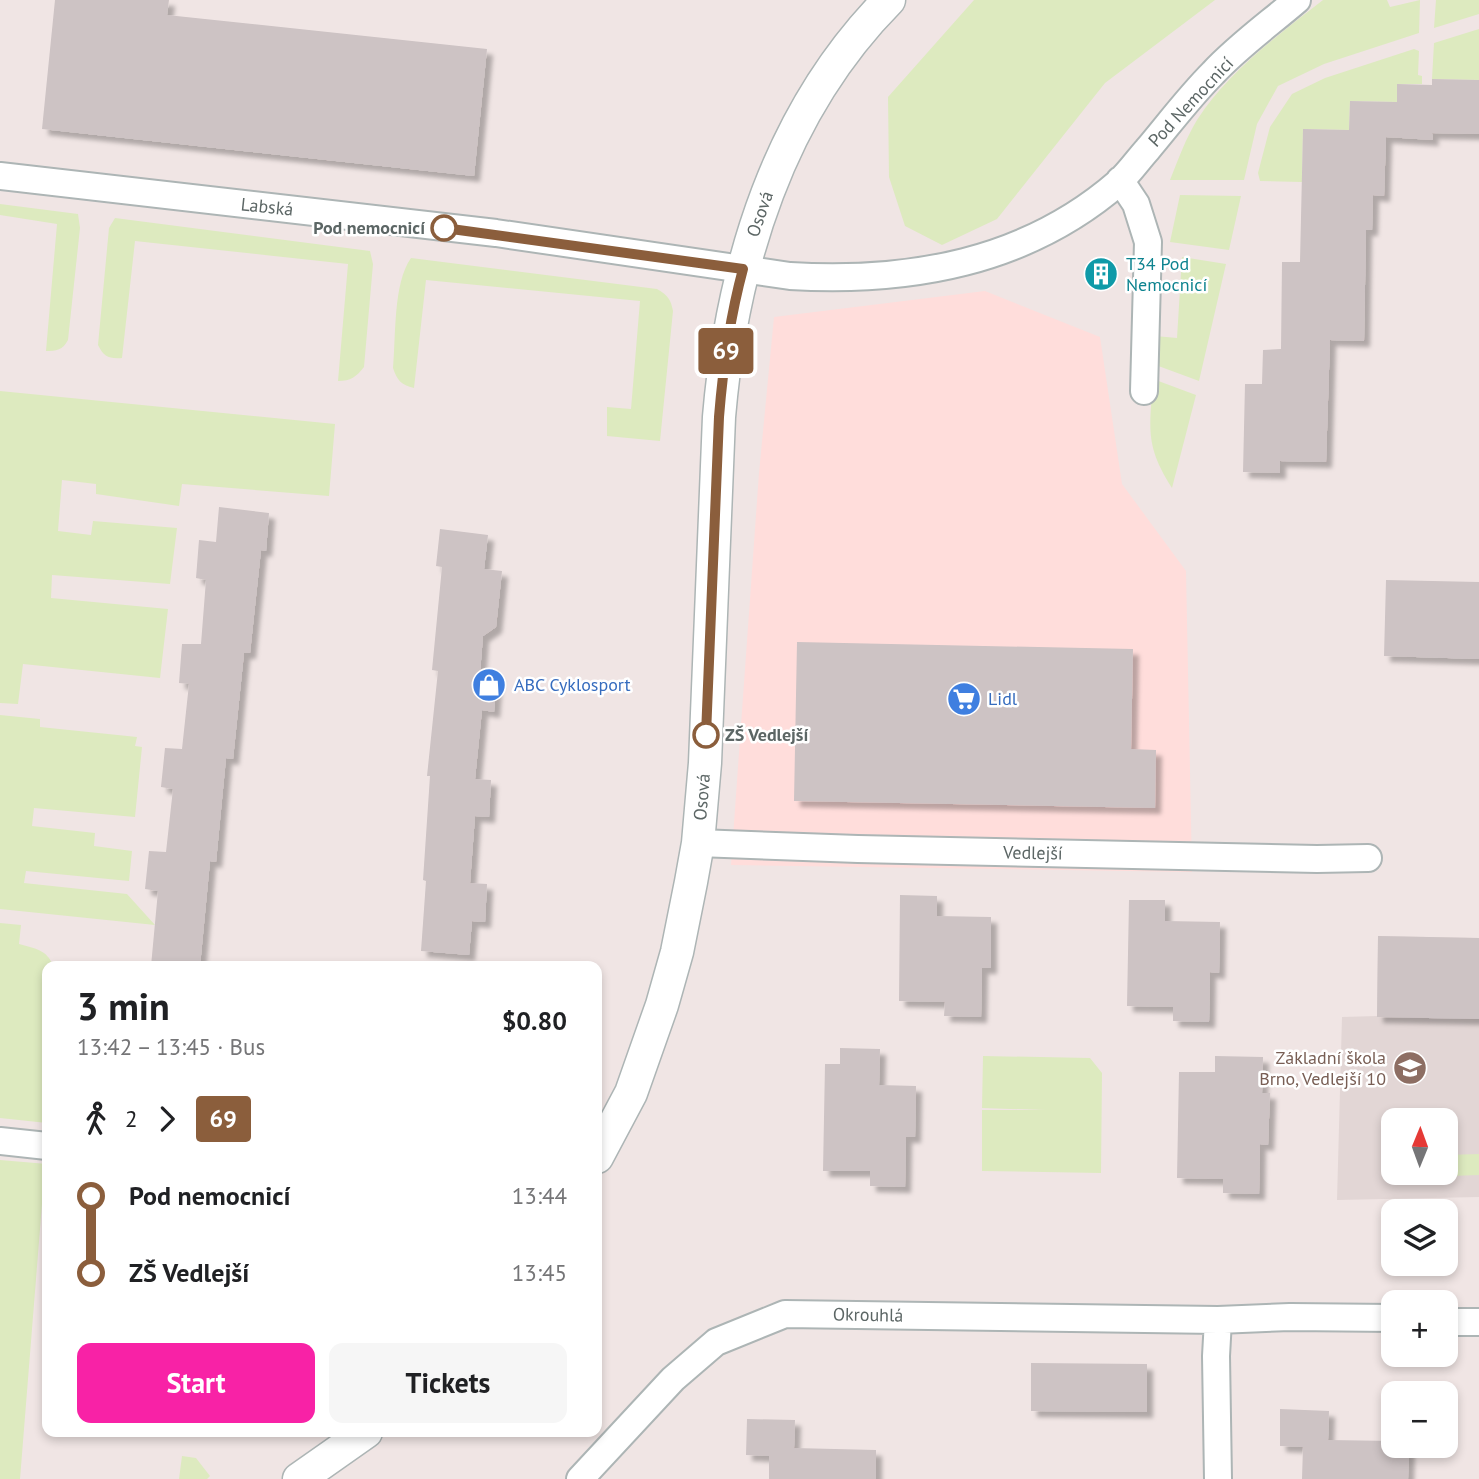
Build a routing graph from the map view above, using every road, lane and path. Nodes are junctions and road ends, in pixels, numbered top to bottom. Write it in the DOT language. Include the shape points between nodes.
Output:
graph roads {
  1 [pos="889,0"];
  2 [pos="1297,0"];
  3 [pos="0,176"];
  4 [pos="1120,180"];
  5 [pos="743,269"];
  6 [pos="1144,391"];
  7 [pos="698,843"];
  8 [pos="1368,858"];
  9 [pos="0,1141"];
  10 [pos="42,1145"];
  11 [pos="602,1148"];
  12 [pos="1381,1318"];
  13 [pos="1218,1320"];
  14 [pos="1458,1322"];
  15 [pos="1479,1322"];
  16 [pos="359,1437"];
  17 [pos="299,1479"];
  18 [pos="580,1479"];
  19 [pos="1218,1479"];
  1 -- 5 [label="street, Osová" via="842,55 809,105 770,186"];
  2 -- 4 [label="street, Pod Nemocnicí" via="1214,72"];
  3 -- 5 [label="street, Labská" via="496,233"];
  4 -- 5 [label="street, Pod Nemocnicí" via="1082,210 1038,235 937,270 839,279"];
  4 -- 6 [label="street" via="1136,204 1148,242"];
  5 -- 7 [label="street, Osová" via="723,366 719,417"];
  7 -- 8 [label="street, Vedlejší"];
  7 -- 11 [label="street, Osová" via="662,1005 631,1093"];
  9 -- 10 [label="street"];
  12 -- 13 [label="street, Okrouhlá"];
  13 -- 18 [label="street, Okrouhlá" via="785,1314 716,1342 673,1379"];
  13 -- 19 [label="street"];
  14 -- 15 [label="street"];
  16 -- 17 [label="street"];
}
